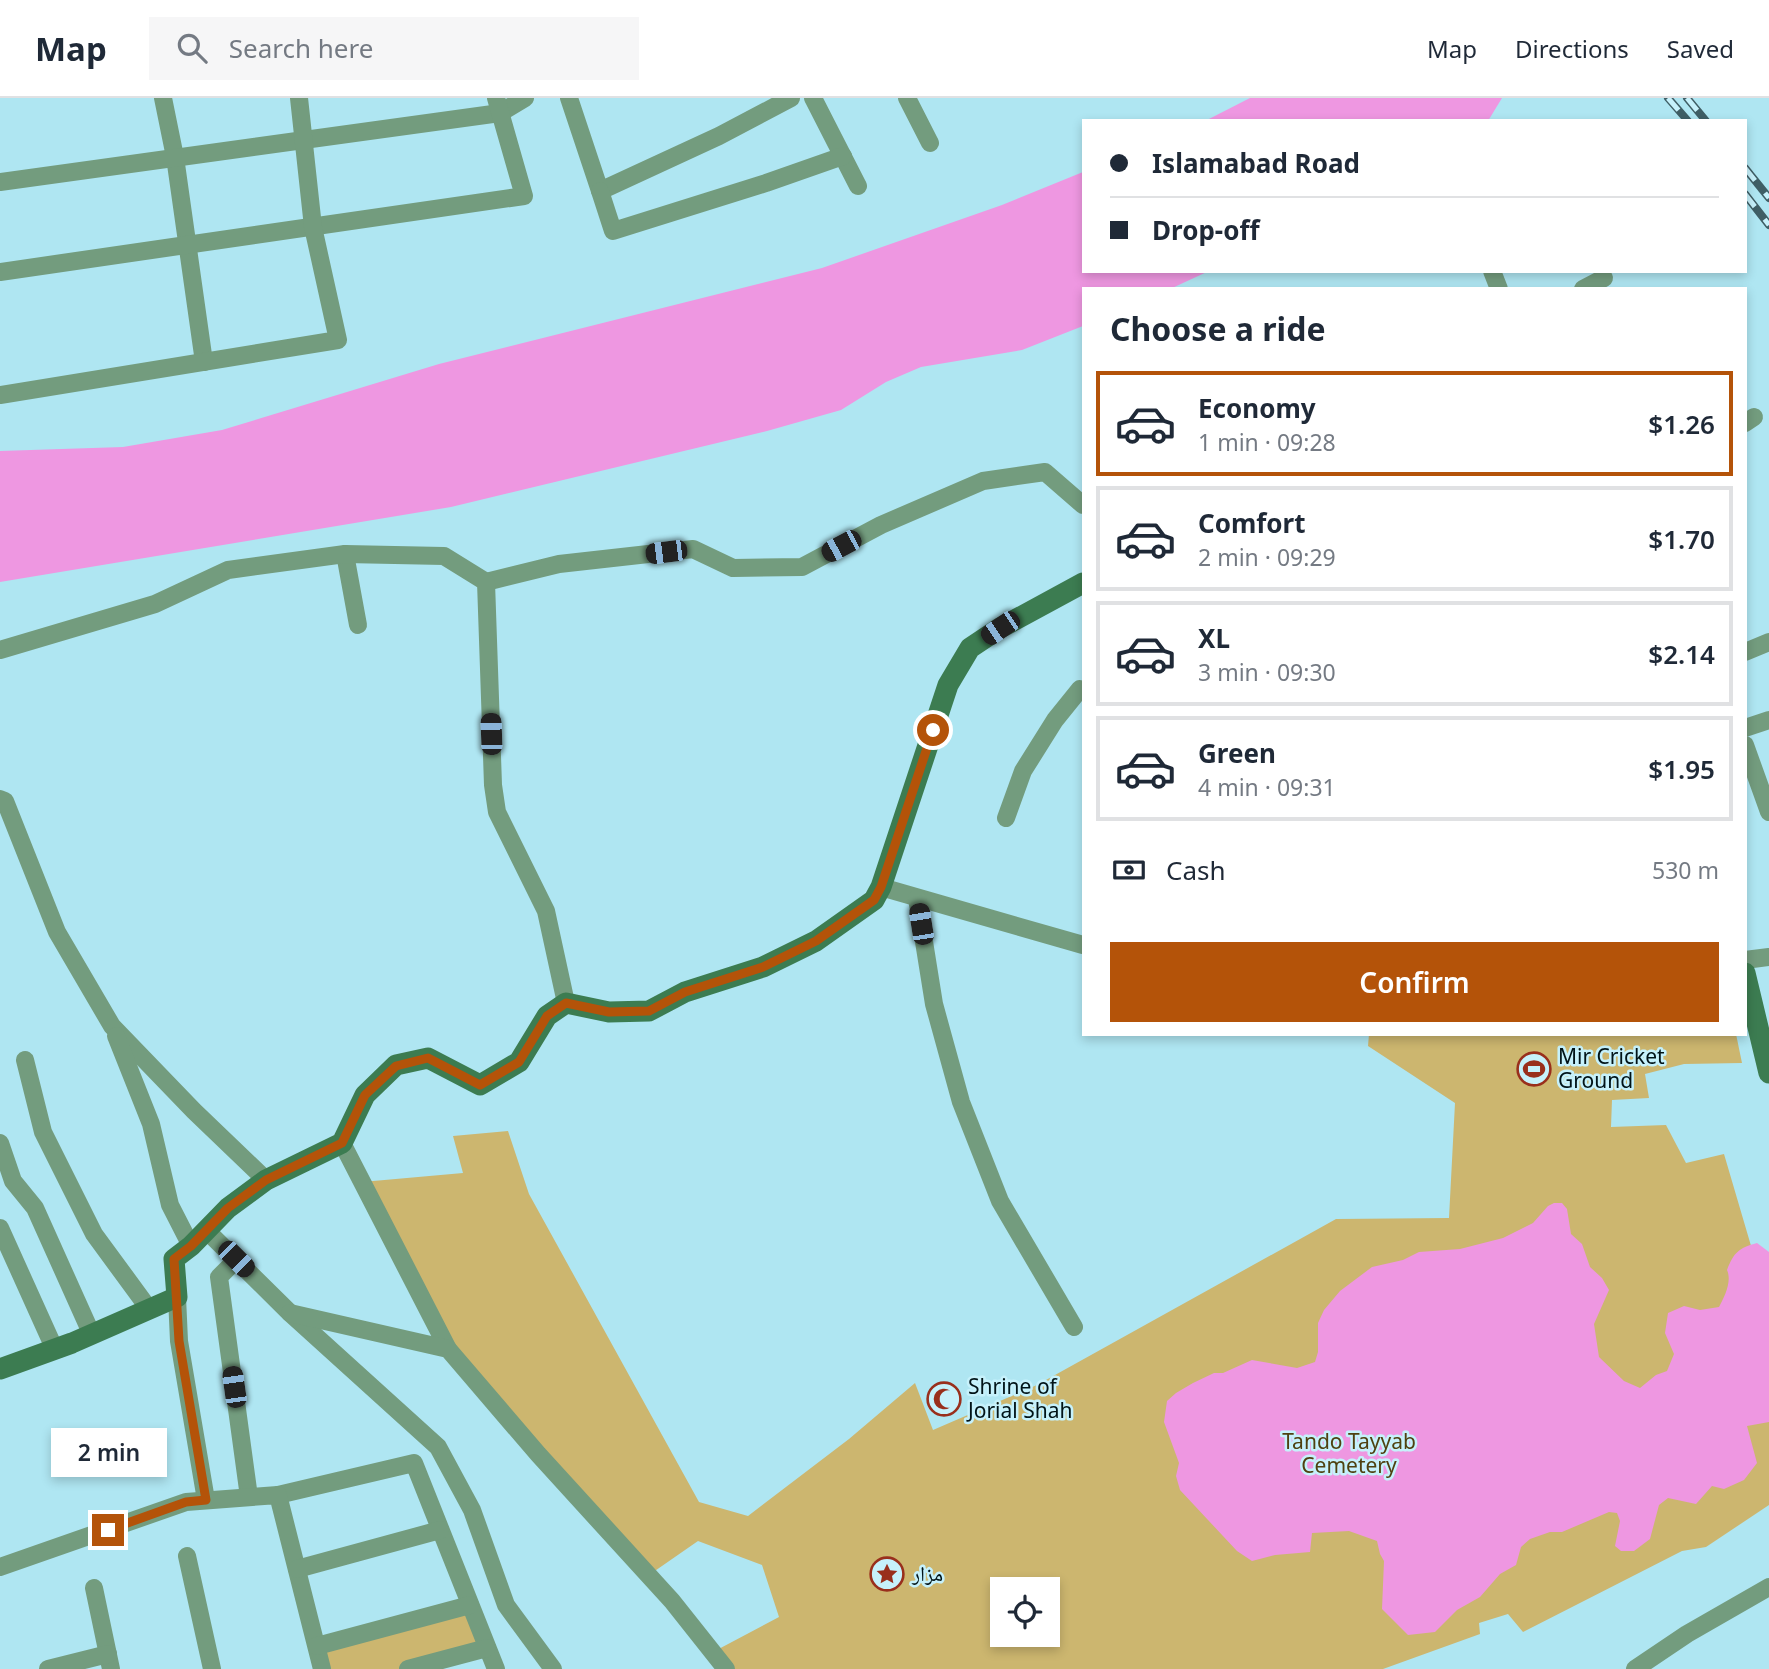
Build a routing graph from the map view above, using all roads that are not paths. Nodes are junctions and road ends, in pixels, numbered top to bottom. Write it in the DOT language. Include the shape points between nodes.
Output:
graph roads {
  1 [pos="163,98"];
  2 [pos="299,98"];
  3 [pos="526,98"];
  4 [pos="569,98"];
  5 [pos="791,98"];
  6 [pos="813,98"];
  7 [pos="907,98"];
  8 [pos="498,106"];
  9 [pos="303,140"];
  10 [pos="930,143"];
  11 [pos="843,156"];
  12 [pos="175,157"];
  13 [pos="0,182"];
  14 [pos="858,186"];
  15 [pos="600,191"];
  16 [pos="313,227"];
  17 [pos="186,246"];
  18 [pos="0,272"];
  19 [pos="1604,278"];
  20 [pos="1587,287"];
  21 [pos="204,362"];
  22 [pos="0,395"];
  23 [pos="1082,504"];
  24 [pos="345,554"];
  25 [pos="486,582"];
  26 [pos="1082,584"];
  27 [pos="358,625"];
  28 [pos="1769,642"];
  29 [pos="0,650"];
  30 [pos="1747,651"];
  31 [pos="1082,690"];
  32 [pos="1769,720"];
  33 [pos="1747,727"];
  34 [pos="1747,751"];
  35 [pos="0,799"];
  36 [pos="1769,812"];
  37 [pos="1006,818"];
  38 [pos="881,887"];
  39 [pos="917,898"];
  40 [pos="1082,945"];
  41 [pos="1769,957"];
  42 [pos="1747,960"];
  43 [pos="1747,981"];
  44 [pos="566,1003"];
  45 [pos="112,1026"];
  46 [pos="25,1060"];
  47 [pos="1769,1073"];
  48 [pos="0,1143"];
  49 [pos="342,1143"];
  50 [pos="266,1180"];
  51 [pos="0,1228"];
  52 [pos="199,1238"];
  53 [pos="236,1259"];
  54 [pos="177,1297"];
  55 [pos="149,1309"];
  56 [pos="290,1313"];
  57 [pos="1074,1327"];
  58 [pos="92,1335"];
  59 [pos="448,1349"];
  60 [pos="54,1350"];
  61 [pos="0,1369"];
  62 [pos="278,1495"];
  63 [pos="249,1497"];
  64 [pos="206,1500"];
  65 [pos="440,1530"];
  66 [pos="187,1556"];
  67 [pos="0,1567"];
  68 [pos="297,1569"];
  69 [pos="1769,1587"];
  70 [pos="94,1588"];
  71 [pos="470,1605"];
  72 [pos="317,1646"];
  73 [pos="487,1648"];
  74 [pos="109,1661"];
  75 [pos="48,1669"];
  76 [pos="212,1669"];
  77 [pos="322,1669"];
  78 [pos="408,1669"];
  79 [pos="496,1669"];
  80 [pos="554,1669"];
  81 [pos="726,1669"];
  82 [pos="1634,1669"];
  1 -- 12 [label="street"];
  2 -- 9 [label="street"];
  3 -- 8 [label="street"];
  4 -- 15 [label="street"];
  5 -- 15 [label="street"];
  6 -- 11 [label="street"];
  7 -- 10 [label="street"];
  8 -- 9 [label="street"];
  8 -- 16 [label="street" via="524,196"];
  9 -- 12 [label="street"];
  9 -- 16 [label="street"];
  11 -- 14 [label="street"];
  11 -- 15 [label="street" via="613,231"];
  12 -- 13 [label="street"];
  12 -- 17 [label="street"];
  16 -- 17 [label="street"];
  16 -- 21 [label="street" via="338,340"];
  17 -- 18 [label="street"];
  17 -- 21 [label="street"];
  19 -- 20 [label="street"];
  21 -- 22 [label="street"];
  23 -- 25 [label="street" via="1045,472 983,481 881,525 802,567 733,568 693,549 559,564"];
  24 -- 25 [label="street" via="444,556"];
  24 -- 27 [label="street"];
  24 -- 29 [label="street" via="228,570 155,604"];
  25 -- 44 [label="street" via="497,811 546,911"];
  26 -- 38 [label="street" via="970,648 948,685"];
  28 -- 30 [label="street"];
  31 -- 37 [label="street" via="1055,720 1023,771"];
  32 -- 33 [label="street"];
  34 -- 36 [label="street"];
  35 -- 45 [label="street" via="5,801 57,932"];
  38 -- 39 [label="street"];
  38 -- 44 [label="street" via="874,900 816,941 763,967 685,992 649,1011 609,1012"];
  39 -- 40 [label="street"];
  39 -- 57 [label="street" via="934,1004 961,1102 1000,1201"];
  41 -- 42 [label="street"];
  43 -- 47 [label="street"];
  44 -- 49 [label="street" via="547,1016 519,1062 480,1085 428,1058 396,1066 365,1095"];
  45 -- 50 [label="street"];
  45 -- 52 [label="street" via="151,1124 170,1205"];
  46 -- 55 [label="street" via="43,1132 94,1234"];
  48 -- 58 [label="street" via="13,1181 35,1208"];
  49 -- 50 [label="street"];
  49 -- 59 [label="street"];
  50 -- 52 [label="street" via="228,1208"];
  51 -- 60 [label="street"];
  52 -- 53 [label="street"];
  52 -- 54 [label="street" via="174,1259"];
  53 -- 56 [label="street"];
  53 -- 63 [label="street" via="219,1277"];
  54 -- 55 [label="street"];
  54 -- 64 [label="street" via="179,1341"];
  55 -- 58 [label="street"];
  56 -- 59 [label="street"];
  56 -- 80 [label="street" via="438,1447 472,1510 506,1605"];
  58 -- 60 [label="street"];
  59 -- 81 [label="street" via="672,1601"];
  60 -- 61 [label="street"];
  62 -- 63 [label="street"];
  62 -- 65 [label="street" via="414,1463"];
  62 -- 68 [label="street"];
  63 -- 64 [label="street"];
  64 -- 67 [label="street" via="186,1502"];
  65 -- 68 [label="street"];
  65 -- 71 [label="street"];
  66 -- 76 [label="street"];
  68 -- 72 [label="street"];
  69 -- 82 [label="street"];
  70 -- 74 [label="street"];
  71 -- 72 [label="street"];
  71 -- 73 [label="street"];
  72 -- 77 [label="street"];
  73 -- 78 [label="street"];
  73 -- 79 [label="street"];
  74 -- 75 [label="street"];
}
